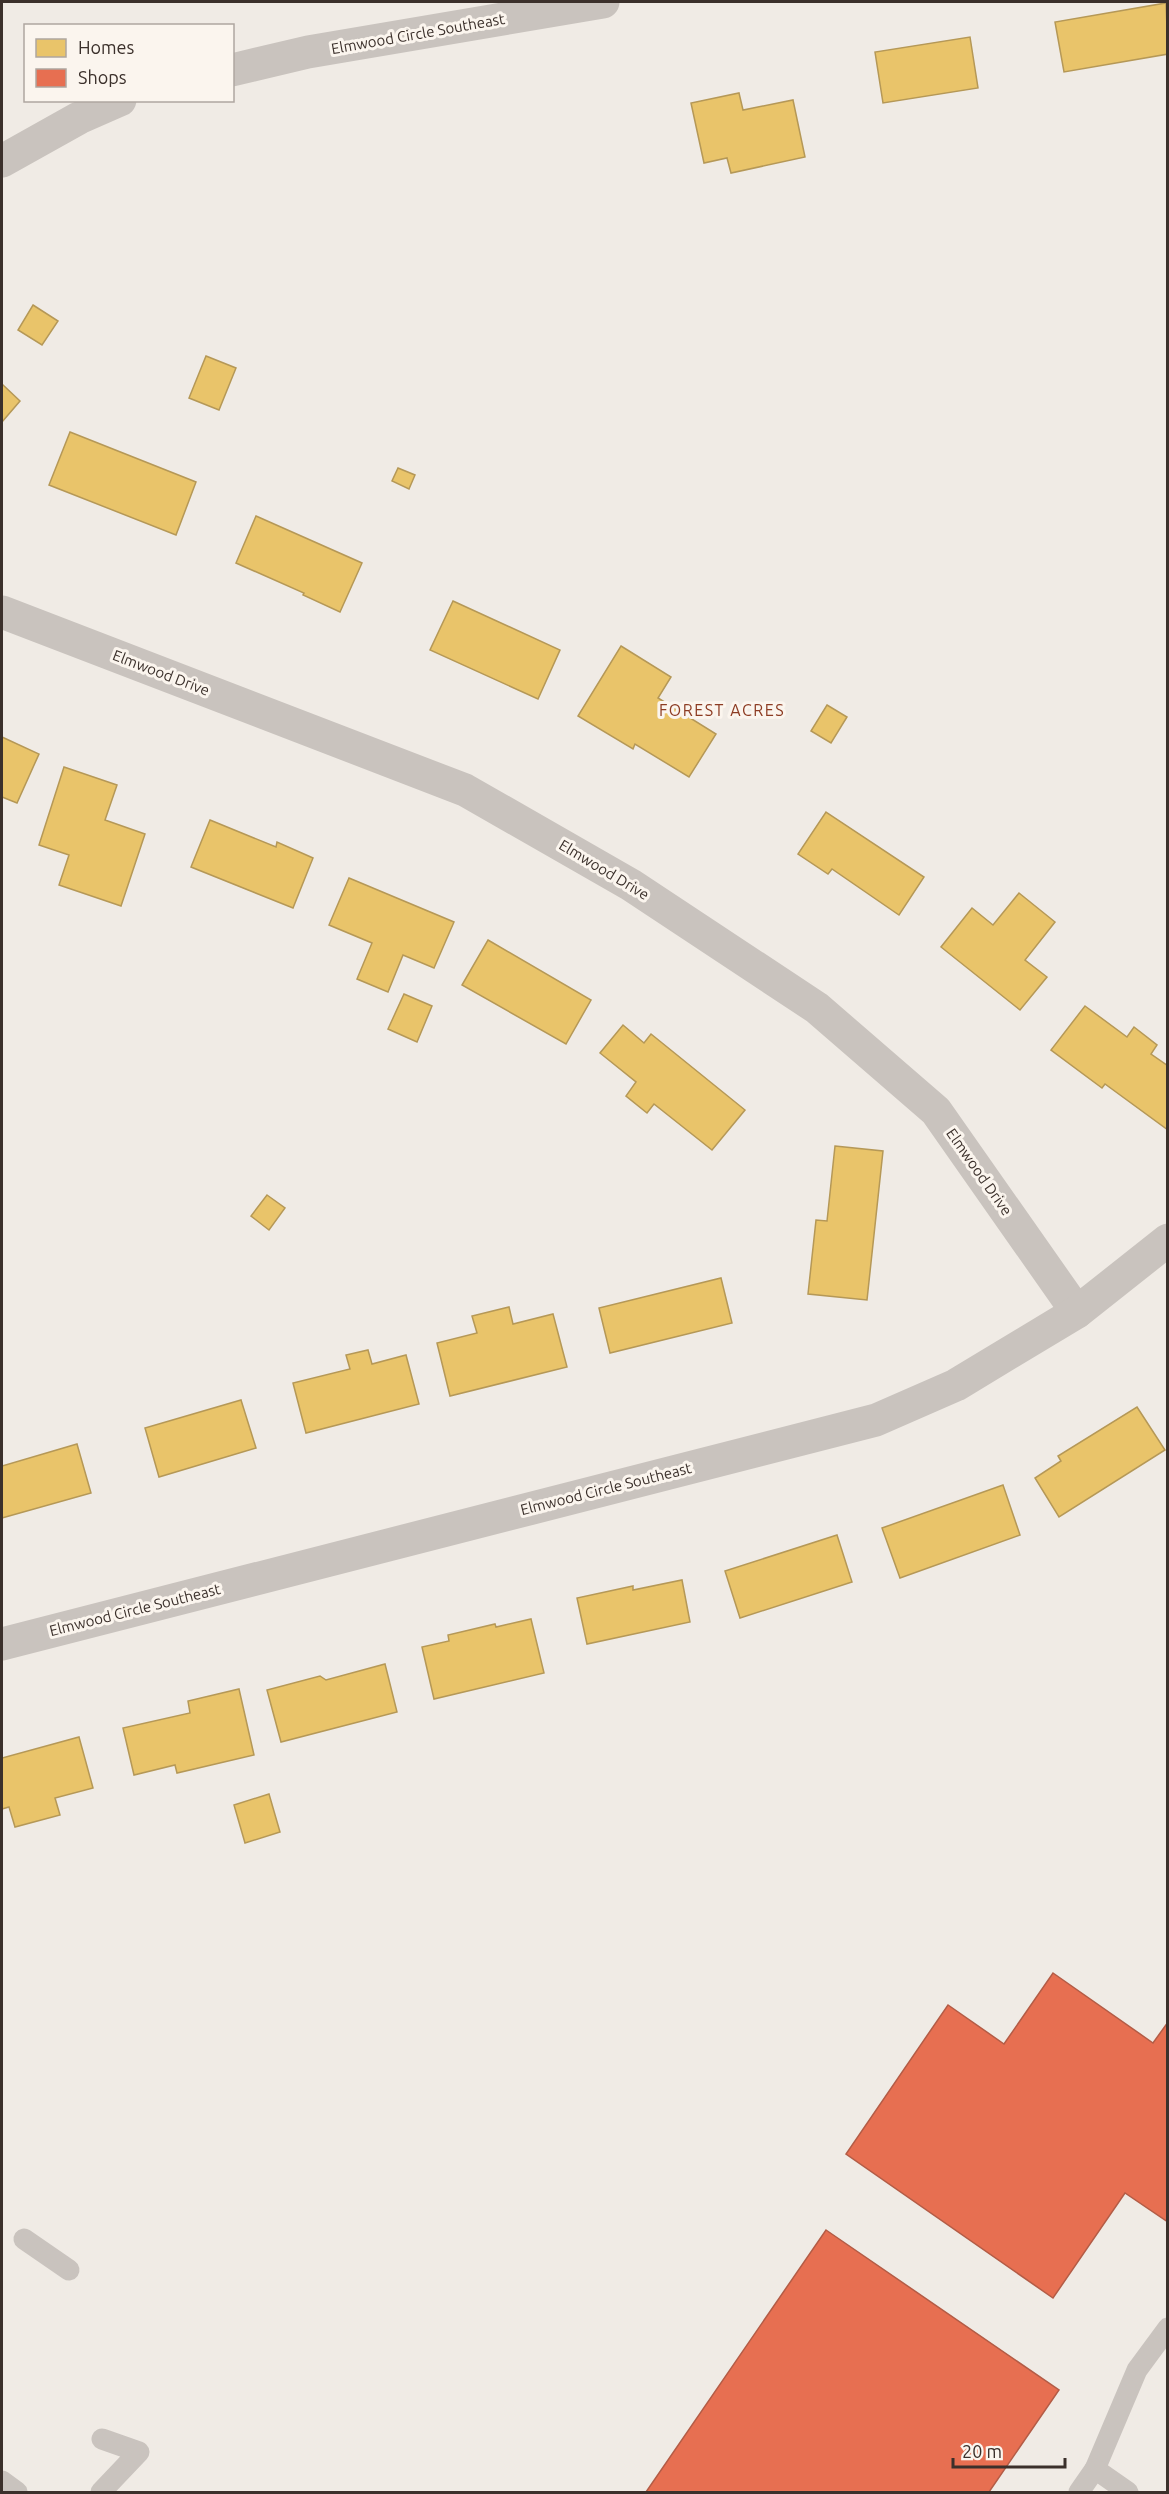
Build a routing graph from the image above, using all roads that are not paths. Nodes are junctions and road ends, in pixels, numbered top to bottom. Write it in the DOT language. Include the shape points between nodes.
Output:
graph roads {
  1 [pos="603,2"];
  2 [pos="234,70"];
  3 [pos="115,102"];
  4 [pos="2,161"];
  5 [pos="2,612"];
  6 [pos="1167,1240"];
  7 [pos="1077,1312"];
  8 [pos="2,1644"];
  9 [pos="24,2239"];
  10 [pos="69,2270"];
  11 [pos="1167,2328"];
  12 [pos="102,2439"];
  13 [pos="1095,2469"];
  14 [pos="2,2481"];
  15 [pos="17,2493"];
  16 [pos="101,2493"];
  17 [pos="1079,2493"];
  18 [pos="1128,2493"];
  1 -- 2 [label="street, Elmwood Circle Southeast" via="309,52"];
  3 -- 4 [label="street"];
  5 -- 7 [label="street, Elmwood Drive" via="465,789 640,891 817,1008 936,1111"];
  6 -- 7 [label="street, Elmwood Circle Southeast"];
  7 -- 8 [label="street, Elmwood Circle Southeast" via="956,1386 876,1420"];
  9 -- 10 [label="lane"];
  11 -- 13 [label="lane" via="1137,2370"];
  12 -- 16 [label="lane" via="139,2452"];
  13 -- 17 [label="lane"];
  13 -- 18 [label="lane"];
  14 -- 15 [label="lane"];
}
